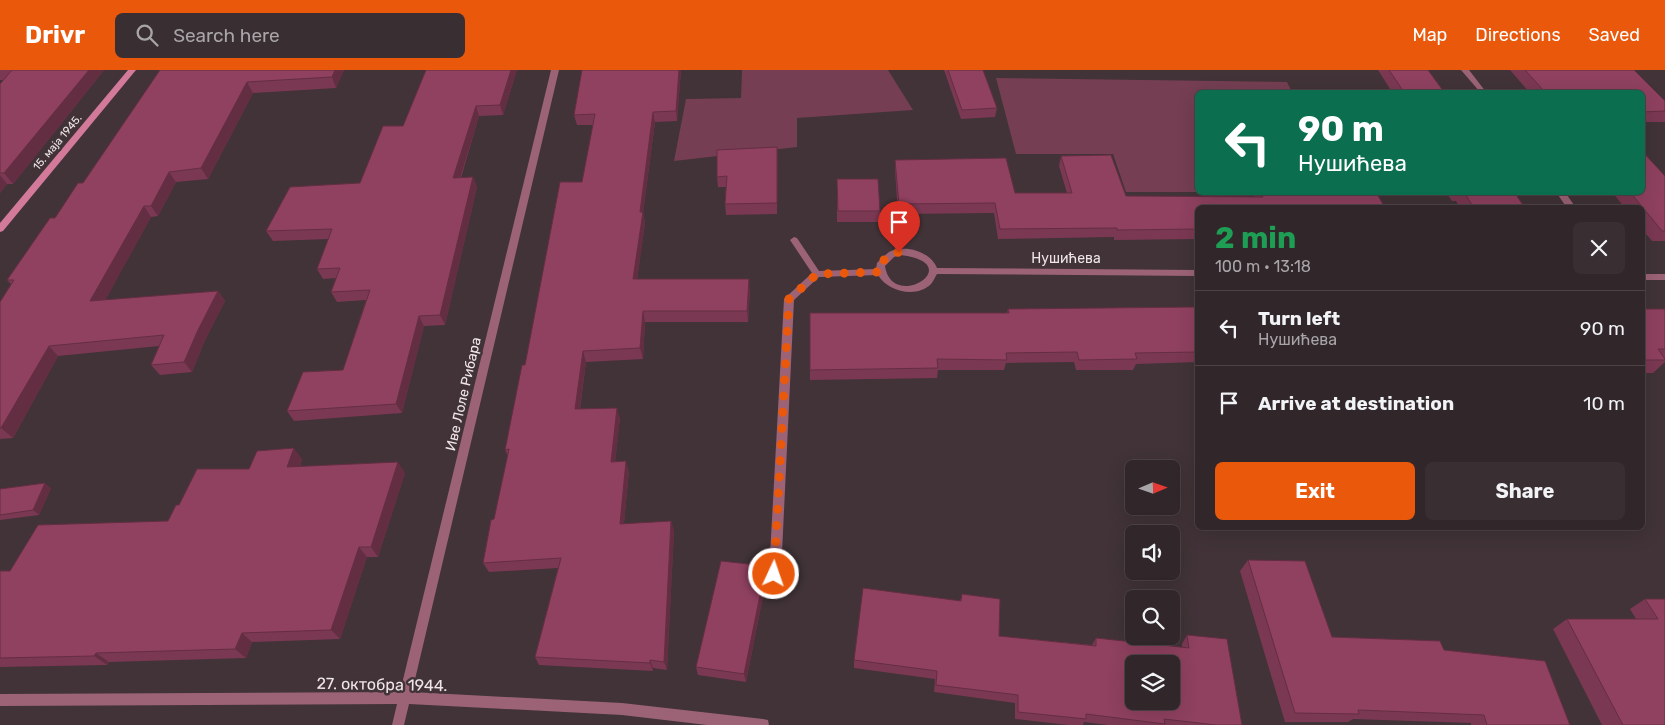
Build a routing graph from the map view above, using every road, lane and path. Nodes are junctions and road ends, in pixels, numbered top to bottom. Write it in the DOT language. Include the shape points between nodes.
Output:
graph roads {
  1 [pos="132,70"];
  2 [pos="555,70"];
  3 [pos="1465,70"];
  4 [pos="1480,90"];
  5 [pos="0,229"];
  6 [pos="794,240"];
  7 [pos="934,271"];
  8 [pos="880,272"];
  9 [pos="1195,273"];
  10 [pos="817,274"];
  11 [pos="1645,276"];
  12 [pos="1665,277"];
  13 [pos="774,574"];
  14 [pos="405,698"];
  15 [pos="0,700"];
  16 [pos="398,725"];
  17 [pos="763,725"];
  1 -- 5 [label="street, 15. маја 1945."];
  2 -- 14 [label="street, Иве Лоле Рибара"];
  3 -- 4 [label="street"];
  6 -- 10 [label="street"];
  7 -- 8 [label="street" via="927,283 909,289 890,284"];
  7 -- 8 [label="street" via="926,258 899,252 884,259"];
  7 -- 9 [label="street, Нушићева"];
  8 -- 10 [label="street"];
  10 -- 13 [label="street" via="789,299"];
  11 -- 12 [label="street"];
  14 -- 15 [label="street, 27. октобра 1944."];
  14 -- 16 [label="street, Иве Лоле Рибара"];
  14 -- 17 [label="street, 27. октобра 1944." via="622,709"];
}
